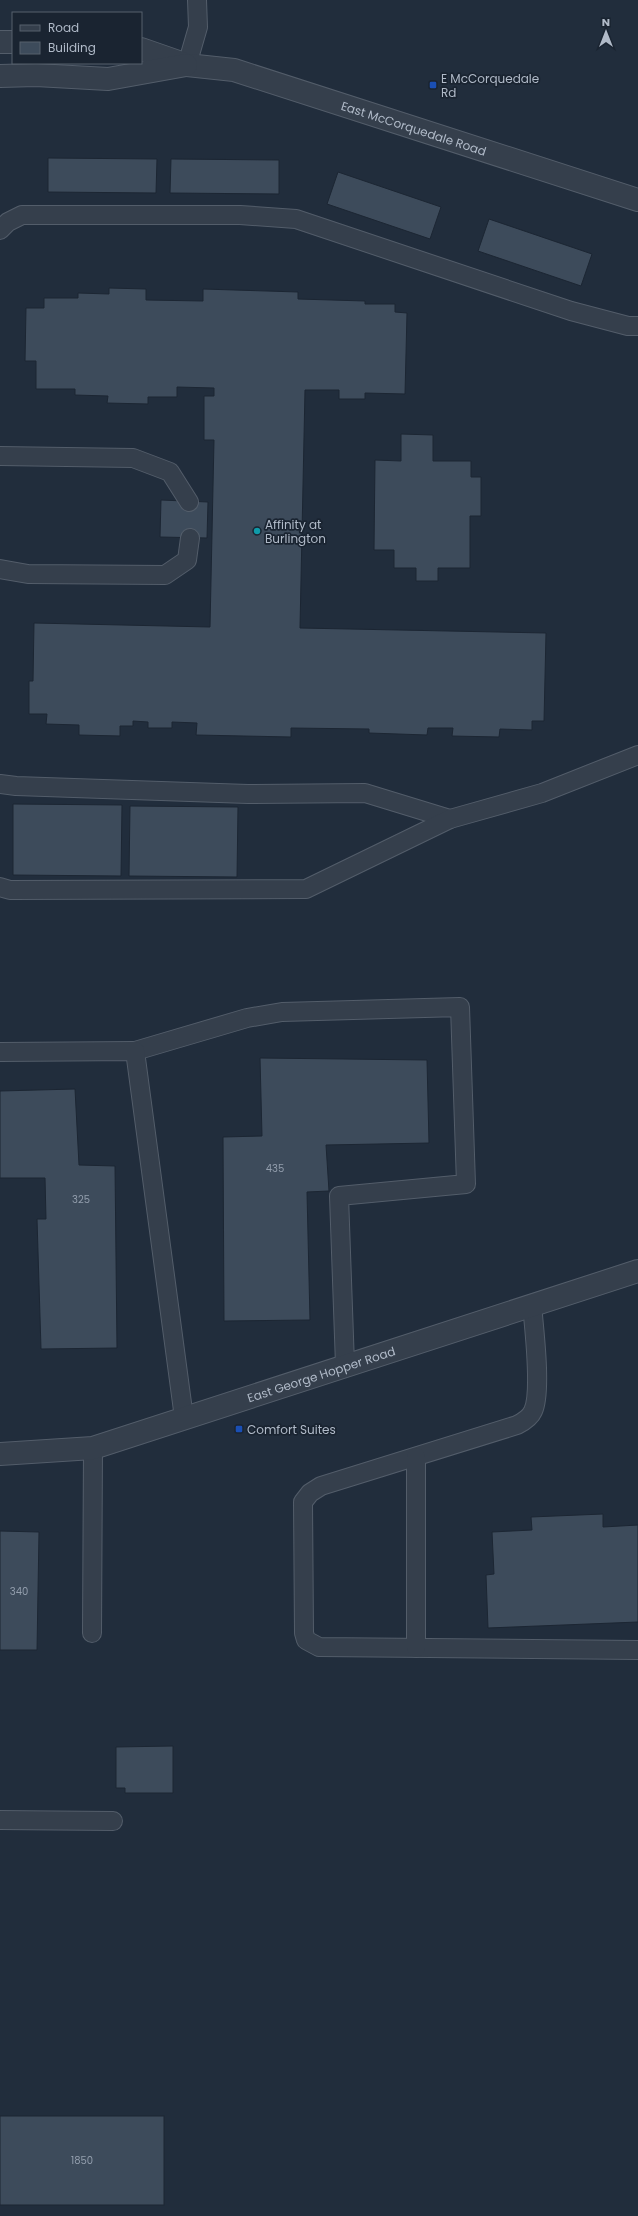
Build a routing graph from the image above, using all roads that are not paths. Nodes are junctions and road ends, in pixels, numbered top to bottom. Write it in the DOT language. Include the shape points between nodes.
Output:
graph roads {
  1 [pos="198,0"];
  2 [pos="0,42"];
  3 [pos="12,42"];
  4 [pos="142,49"];
  5 [pos="187,65"];
  6 [pos="0,76"];
  7 [pos="638,200"];
  8 [pos="0,230"];
  9 [pos="638,326"];
  10 [pos="0,456"];
  11 [pos="189,502"];
  12 [pos="190,538"];
  13 [pos="0,569"];
  14 [pos="638,755"];
  15 [pos="0,784"];
  16 [pos="450,820"];
  17 [pos="0,887"];
  18 [pos="135,1051"];
  19 [pos="0,1052"];
  20 [pos="638,1271"];
  21 [pos="532,1305"];
  22 [pos="346,1364"];
  23 [pos="184,1418"];
  24 [pos="94,1448"];
  25 [pos="0,1454"];
  26 [pos="416,1457"];
  27 [pos="92,1633"];
  28 [pos="416,1648"];
  29 [pos="638,1650"];
  30 [pos="0,1820"];
  31 [pos="113,1821"];
  1 -- 5 [label="lane" via="198,27"];
  2 -- 3 [label="street"];
  4 -- 5 [label="street, East McCorquedale Road"];
  5 -- 6 [label="street, East McCorquedale Road" via="108,79"];
  5 -- 7 [label="street, East McCorquedale Road" via="234,70"];
  8 -- 9 [label="lane" via="8,222 22,215 240,215 296,219 570,311 628,326"];
  10 -- 11 [label="lane" via="133,458 170,472"];
  12 -- 13 [label="lane" via="187,560 165,575 28,574"];
  14 -- 16 [label="lane" via="542,793"];
  15 -- 16 [label="lane" via="248,794 365,793"];
  16 -- 17 [label="lane" via="306,890 10,890"];
  18 -- 19 [label="lane"];
  18 -- 22 [label="lane" via="247,1018 282,1012 460,1007 466,1184 339,1196"];
  18 -- 23 [label="lane"];
  20 -- 21 [label="street, East George Hopper Road"];
  21 -- 22 [label="street, East George Hopper Road"];
  21 -- 26 [label="lane" via="537,1350 533,1412 517,1425"];
  22 -- 23 [label="street, East George Hopper Road"];
  23 -- 24 [label="street, East George Hopper Road"];
  24 -- 25 [label="street, East George Hopper Road"];
  24 -- 27 [label="lane"];
  26 -- 28 [label="lane"];
  26 -- 28 [label="lane" via="321,1486 310,1493 303,1502 303,1626 306,1640 319,1647"];
  28 -- 29 [label="lane"];
  30 -- 31 [label="lane"];
}
